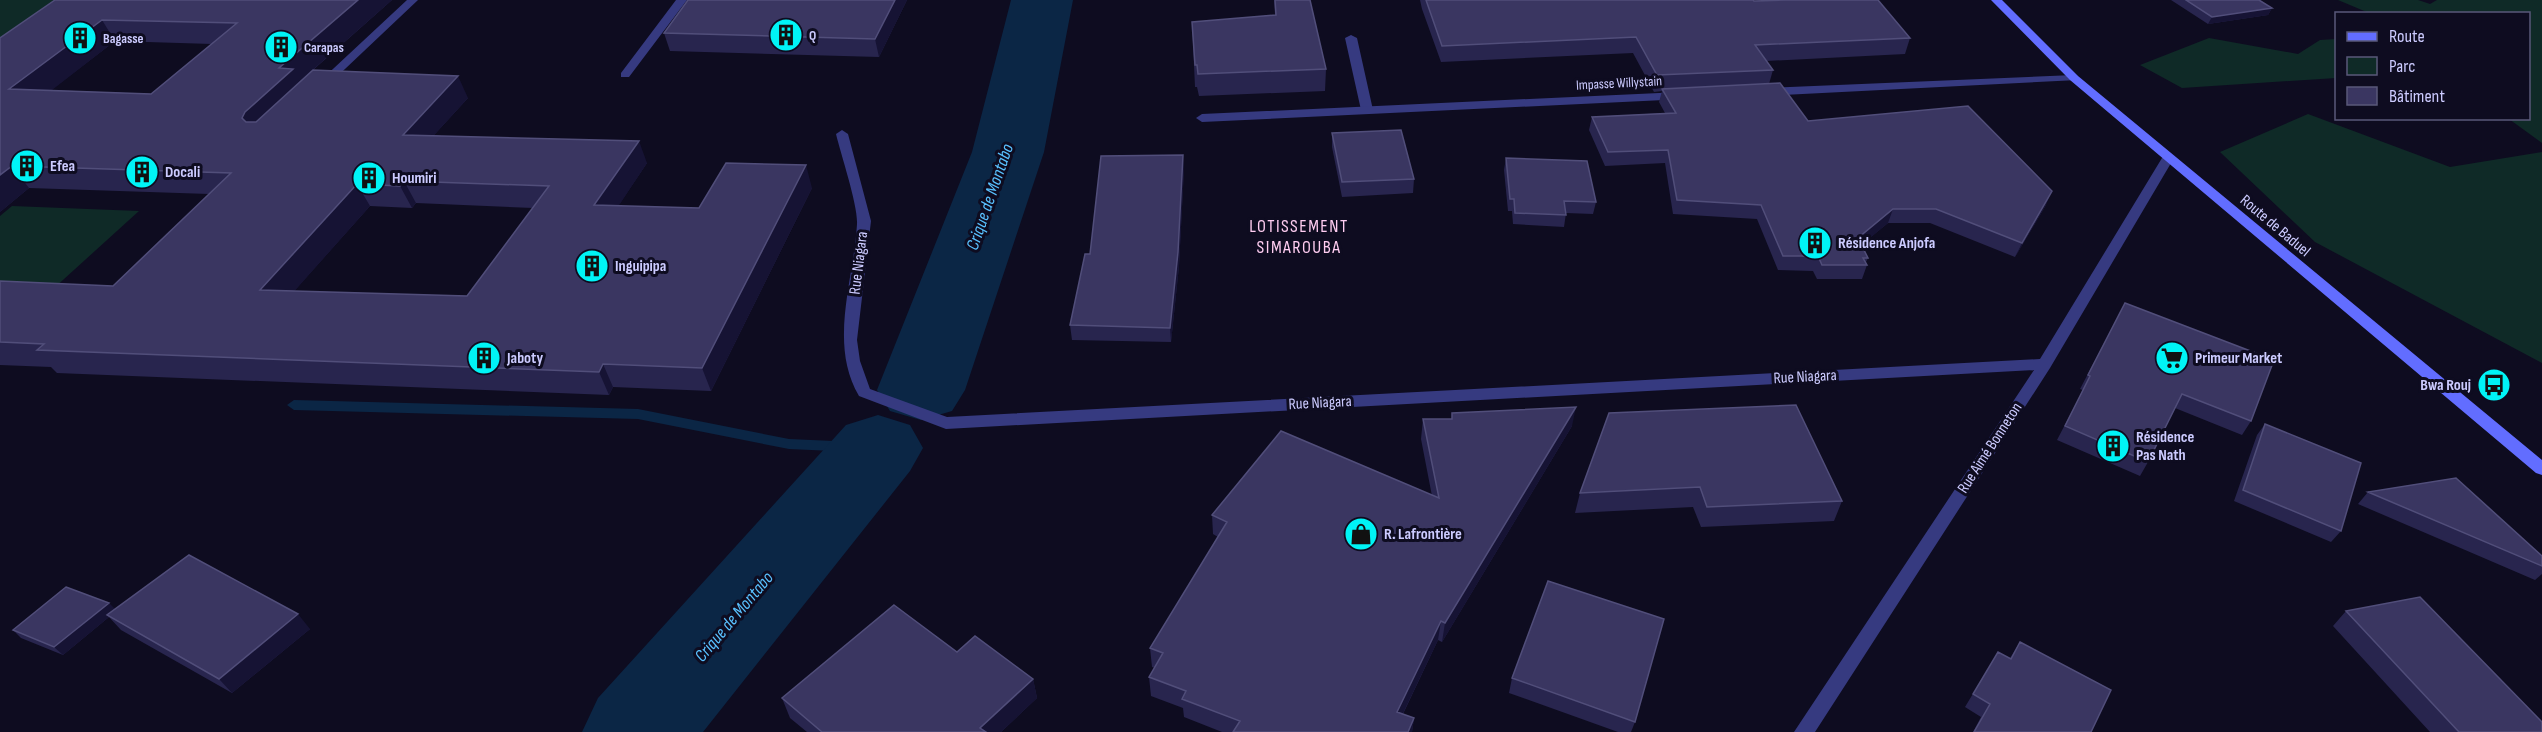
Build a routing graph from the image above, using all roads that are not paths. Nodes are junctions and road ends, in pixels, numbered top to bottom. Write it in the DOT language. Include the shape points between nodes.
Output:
graph roads {
  1 [pos="413,0"];
  2 [pos="682,0"];
  3 [pos="1996,0"];
  4 [pos="1351,38"];
  5 [pos="625,75"];
  6 [pos="2074,78"];
  7 [pos="317,90"];
  8 [pos="1750,93"];
  9 [pos="1691,95"];
  10 [pos="1367,110"];
  11 [pos="1202,118"];
  12 [pos="842,134"];
  13 [pos="2168,158"];
  14 [pos="2045,364"];
  15 [pos="2542,469"];
  16 [pos="1804,732"];
  1 -- 7 [label="street"];
  2 -- 5 [label="street"];
  3 -- 6 [label="main road, Route de Baduel"];
  4 -- 10 [label="street"];
  6 -- 8 [label="street"];
  6 -- 13 [label="main road, Route de Baduel"];
  9 -- 10 [label="street, Impasse Willystain"];
  10 -- 11 [label="street, Impasse Willystain"];
  12 -- 14 [label="street, Rue Niagara" via="864,221 850,340 864,392 946,423"];
  13 -- 14 [label="street, Rue Aimé Bonneton"];
  13 -- 15 [label="main road, Route de Baduel"];
  14 -- 16 [label="street, Rue Aimé Bonneton"];
}
